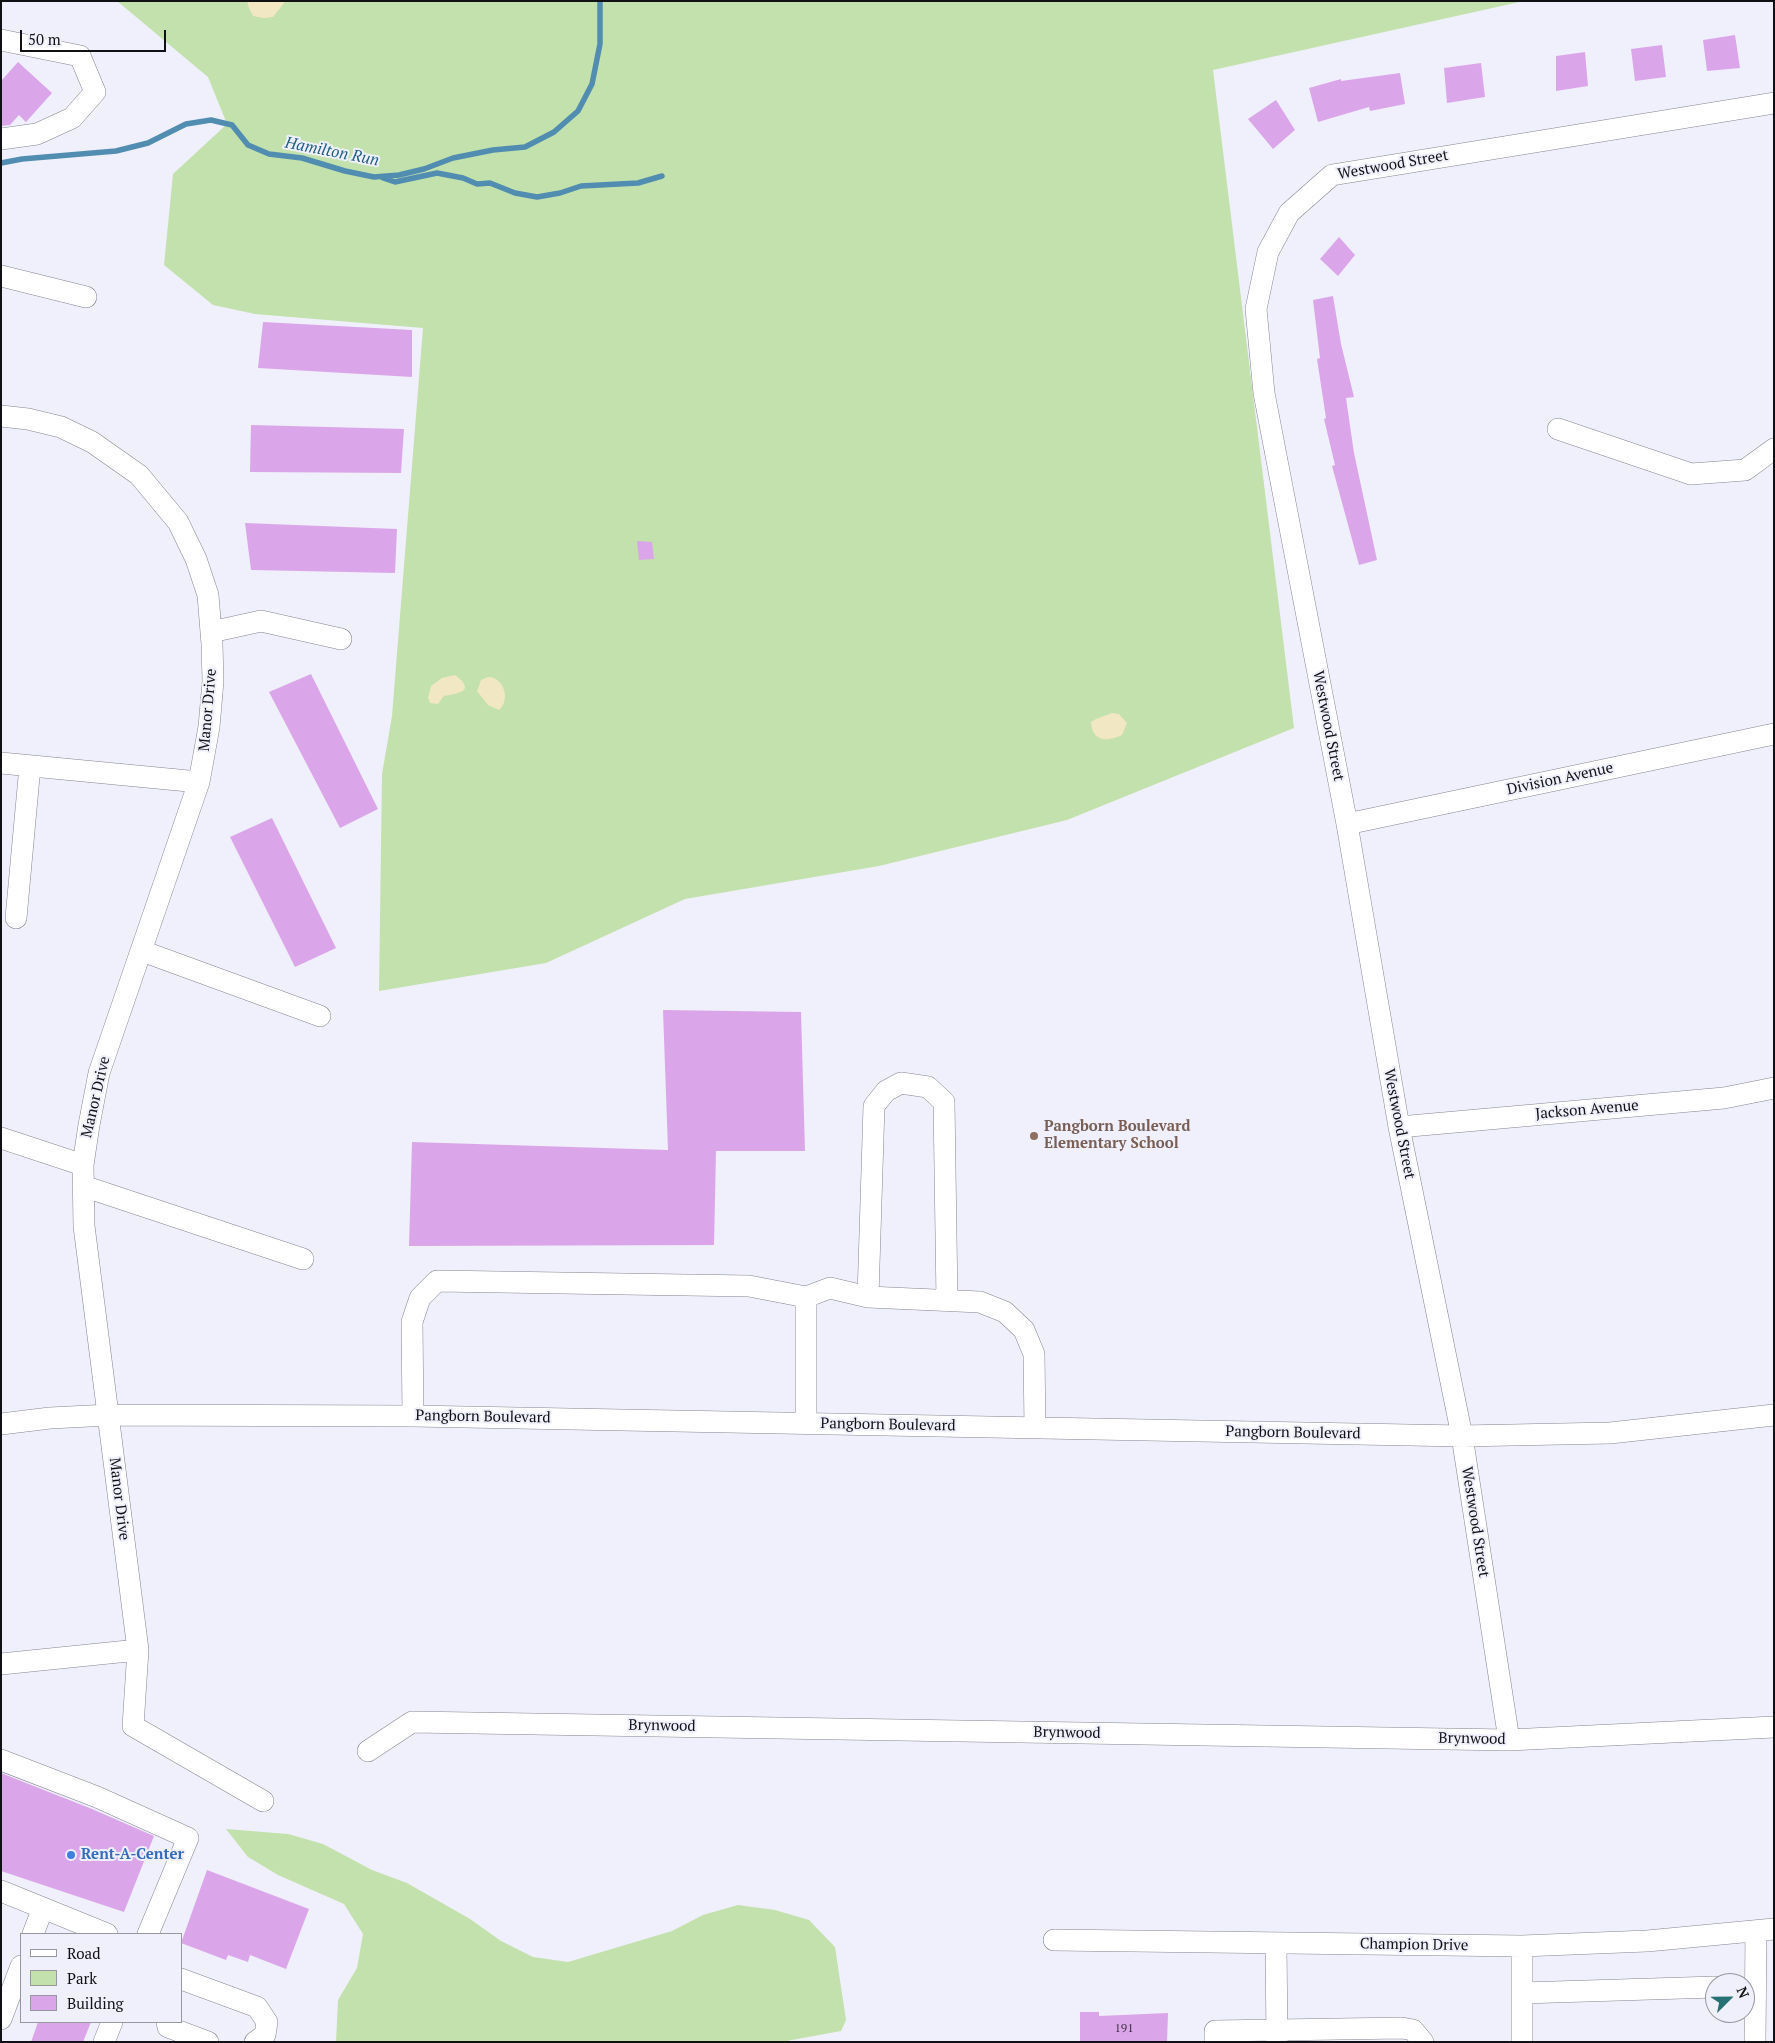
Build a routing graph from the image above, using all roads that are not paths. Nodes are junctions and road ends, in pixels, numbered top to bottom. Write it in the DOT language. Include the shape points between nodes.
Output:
graph roads {
  1 [pos="1,40"];
  2 [pos="1774,104"];
  3 [pos="1,139"];
  4 [pos="1,276"];
  5 [pos="86,297"];
  6 [pos="1,416"];
  7 [pos="1558,429"];
  8 [pos="1774,449"];
  9 [pos="211,632"];
  10 [pos="341,640"];
  11 [pos="1774,734"];
  12 [pos="1,763"];
  13 [pos="30,766"];
  14 [pos="199,782"];
  15 [pos="1347,824"];
  16 [pos="16,918"];
  17 [pos="142,951"];
  18 [pos="320,1016"];
  19 [pos="1774,1088"];
  20 [pos="1398,1127"];
  21 [pos="1,1138"];
  22 [pos="83,1165"];
  23 [pos="83,1186"];
  24 [pos="302,1259"];
  25 [pos="806,1297"];
  26 [pos="868,1297"];
  27 [pos="947,1301"];
  28 [pos="109,1415"];
  29 [pos="1774,1415"];
  30 [pos="413,1416"];
  31 [pos="806,1423"];
  32 [pos="1,1424"];
  33 [pos="1035,1428"];
  34 [pos="1462,1436"];
  35 [pos="138,1650"];
  36 [pos="1,1664"];
  37 [pos="1774,1728"];
  38 [pos="1509,1740"];
  39 [pos="368,1751"];
  40 [pos="1,1760"];
  41 [pos="262,1801"];
  42 [pos="1,1891"];
  43 [pos="43,1908"];
  44 [pos="1765,1930"];
  45 [pos="33,1933"];
  46 [pos="105,1933"];
  47 [pos="148,1933"];
  48 [pos="1054,1940"];
  49 [pos="1276,1943"];
  50 [pos="1522,1946"];
  51 [pos="20,1969"];
  52 [pos="1753,1973"];
  53 [pos="182,1979"];
  54 [pos="1705,1987"];
  55 [pos="1522,1993"];
  56 [pos="1,2019"];
  57 [pos="112,2023"];
  58 [pos="167,2023"];
  59 [pos="1753,2023"];
  60 [pos="1277,2036"];
  61 [pos="1337,2036"];
  62 [pos="104,2042"];
  63 [pos="208,2042"];
  64 [pos="256,2042"];
  65 [pos="1215,2042"];
  66 [pos="1423,2042"];
  67 [pos="1522,2042"];
  68 [pos="1755,2042"];
  1 -- 3 [label="street" via="80,56 94,92 72,118 37,134"];
  2 -- 15 [label="street, Westwood Street" via="1332,174 1289,213 1268,252 1256,309 1264,393"];
  4 -- 5 [label="street"];
  6 -- 9 [label="street, Manor Drive" via="60,427 92,442 139,475 178,522 196,559 208,595"];
  7 -- 8 [label="street" via="1692,474 1745,470"];
  9 -- 10 [label="street" via="261,621"];
  9 -- 14 [label="street, Manor Drive" via="213,680"];
  11 -- 15 [label="street, Division Avenue"];
  12 -- 13 [label="street"];
  13 -- 14 [label="street"];
  13 -- 16 [label="street"];
  14 -- 17 [label="street, Manor Drive"];
  15 -- 20 [label="street, Westwood Street"];
  17 -- 18 [label="street"];
  17 -- 22 [label="street, Manor Drive" via="99,1073"];
  19 -- 20 [label="street, Jackson Avenue" via="1724,1098"];
  20 -- 34 [label="street, Westwood Street"];
  21 -- 22 [label="street"];
  22 -- 23 [label="street, Manor Drive"];
  23 -- 24 [label="street"];
  23 -- 28 [label="street, Manor Drive" via="84,1226"];
  25 -- 26 [label="street" via="830,1288"];
  25 -- 30 [label="street" via="749,1286 437,1281 420,1298 412,1322"];
  25 -- 31 [label="street"];
  26 -- 27 [label="street"];
  26 -- 27 [label="street" via="874,1106 886,1091 901,1083 928,1088 944,1102"];
  27 -- 33 [label="street" via="980,1302 1004,1312 1024,1330 1034,1354"];
  28 -- 30 [label="street, Pangborn Boulevard"];
  28 -- 32 [label="street, Pangborn Boulevard"];
  28 -- 35 [label="street, Manor Drive"];
  29 -- 34 [label="street, Pangborn Boulevard" via="1610,1433"];
  30 -- 31 [label="street, Pangborn Boulevard"];
  31 -- 33 [label="street, Pangborn Boulevard"];
  33 -- 34 [label="street, Pangborn Boulevard"];
  34 -- 38 [label="street, Westwood Street"];
  35 -- 36 [label="street"];
  35 -- 41 [label="street, Manor Drive" via="133,1726"];
  37 -- 38 [label="street, Brynwood"];
  38 -- 39 [label="street, Brynwood" via="412,1722"];
  40 -- 47 [label="street" via="188,1838"];
  42 -- 43 [label="street"];
  43 -- 45 [label="street"];
  43 -- 46 [label="street"];
  44 -- 50 [label="street, Champion Drive" via="1648,1941"];
  44 -- 52 [label="street"];
  48 -- 49 [label="street, Champion Drive"];
  49 -- 50 [label="street, Champion Drive"];
  49 -- 60 [label="street"];
  50 -- 55 [label="street"];
  51 -- 56 [label="street"];
  53 -- 64 [label="street" via="257,2007 267,2022 265,2035"];
  54 -- 55 [label="street"];
  55 -- 67 [label="street"];
  57 -- 62 [label="street"];
  58 -- 63 [label="street" via="168,2028"];
  59 -- 68 [label="street"];
  60 -- 61 [label="street"];
  60 -- 65 [label="street" via="1215,2031"];
  61 -- 66 [label="street" via="1402,2028 1413,2030"];
}
